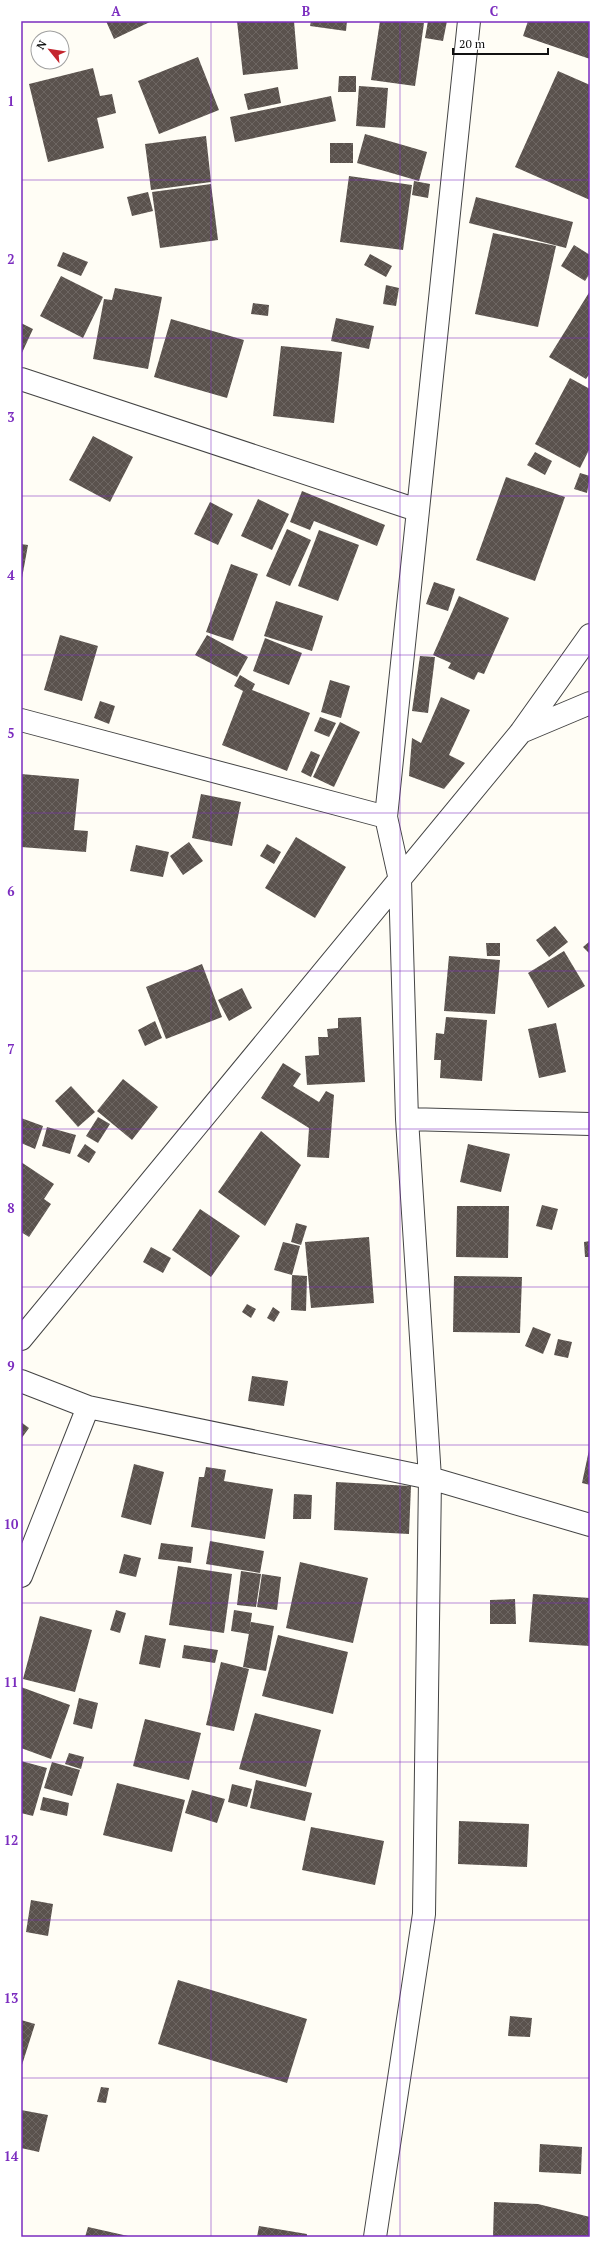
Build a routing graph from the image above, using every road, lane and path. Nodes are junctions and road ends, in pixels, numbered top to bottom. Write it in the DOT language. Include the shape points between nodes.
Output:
graph roads {
  1 [pos="469,21"];
  2 [pos="21,379"];
  3 [pos="417,510"];
  4 [pos="590,635"];
  5 [pos="590,703"];
  6 [pos="21,720"];
  7 [pos="521,732"];
  8 [pos="386,817"];
  9 [pos="400,880"];
  10 [pos="408,1119"];
  11 [pos="590,1124"];
  12 [pos="21,1339"];
  13 [pos="21,1381"];
  14 [pos="88,1407"];
  15 [pos="430,1478"];
  16 [pos="590,1526"];
  17 [pos="21,1576"];
  18 [pos="375,2237"];
  1 -- 3 [label="street"];
  2 -- 3 [label="street"];
  3 -- 8 [label="street"];
  4 -- 7 [label="street"];
  5 -- 7 [label="street"];
  6 -- 8 [label="street"];
  7 -- 9 [label="street"];
  8 -- 9 [label="street"];
  9 -- 10 [label="street"];
  9 -- 12 [label="street"];
  10 -- 11 [label="street"];
  10 -- 15 [label="street"];
  13 -- 14 [label="street"];
  14 -- 15 [label="street"];
  14 -- 17 [label="street"];
  15 -- 16 [label="street"];
  15 -- 18 [label="street" via="424,1914"];
}
